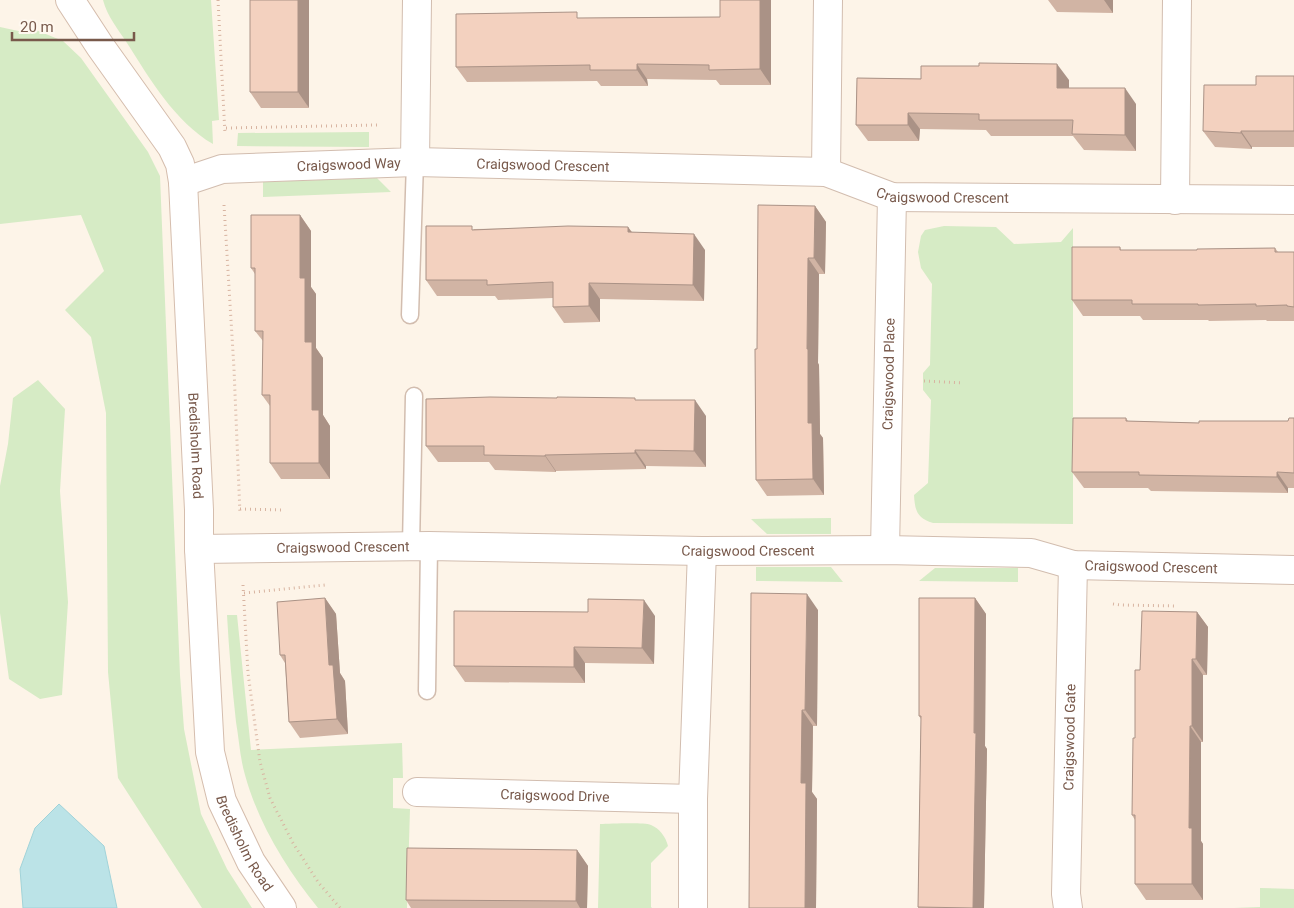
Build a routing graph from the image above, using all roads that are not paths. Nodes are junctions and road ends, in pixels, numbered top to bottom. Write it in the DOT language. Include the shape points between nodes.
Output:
graph roads {
  1 [pos="70,0"];
  2 [pos="417,0"];
  3 [pos="828,0"];
  4 [pos="1177,0"];
  5 [pos="414,162"];
  6 [pos="826,172"];
  7 [pos="183,182"];
  8 [pos="892,197"];
  9 [pos="1175,200"];
  10 [pos="1294,200"];
  11 [pos="410,315"];
  12 [pos="414,396"];
  13 [pos="420,546"];
  14 [pos="199,549"];
  15 [pos="884,550"];
  16 [pos="702,551"];
  17 [pos="1074,565"];
  18 [pos="1294,570"];
  19 [pos="427,691"];
  20 [pos="417,792"];
  21 [pos="693,798"];
  22 [pos="282,908"];
  23 [pos="692,908"];
  24 [pos="1068,908"];
  1 -- 7 [label="street, Bredisholm Road" via="172,147 180,164"];
  2 -- 5 [label="street, Craigswood Way"];
  3 -- 6 [label="street"];
  4 -- 9 [label="street"];
  5 -- 6 [label="street, Craigswood Crescent"];
  5 -- 7 [label="street, Craigswood Way" via="222,170"];
  5 -- 11 [label="lane"];
  6 -- 8 [label="street, Craigswood Crescent"];
  7 -- 14 [label="street, Bredisholm Road"];
  8 -- 9 [label="street, Craigswood Crescent"];
  8 -- 15 [label="street, Craigswood Place"];
  9 -- 10 [label="street, Craigswood Crescent"];
  12 -- 13 [label="lane"];
  13 -- 14 [label="street, Craigswood Crescent"];
  13 -- 16 [label="street, Craigswood Crescent"];
  13 -- 19 [label="lane"];
  14 -- 22 [label="street, Bredisholm Road" via="210,752 222,801 251,862"];
  15 -- 16 [label="street, Craigswood Crescent"];
  15 -- 17 [label="street, Craigswood Crescent" via="1031,553"];
  16 -- 21 [label="street"];
  17 -- 18 [label="street, Craigswood Crescent"];
  17 -- 24 [label="street, Craigswood Gate"];
  20 -- 21 [label="street, Craigswood Drive"];
  21 -- 23 [label="street"];
}
